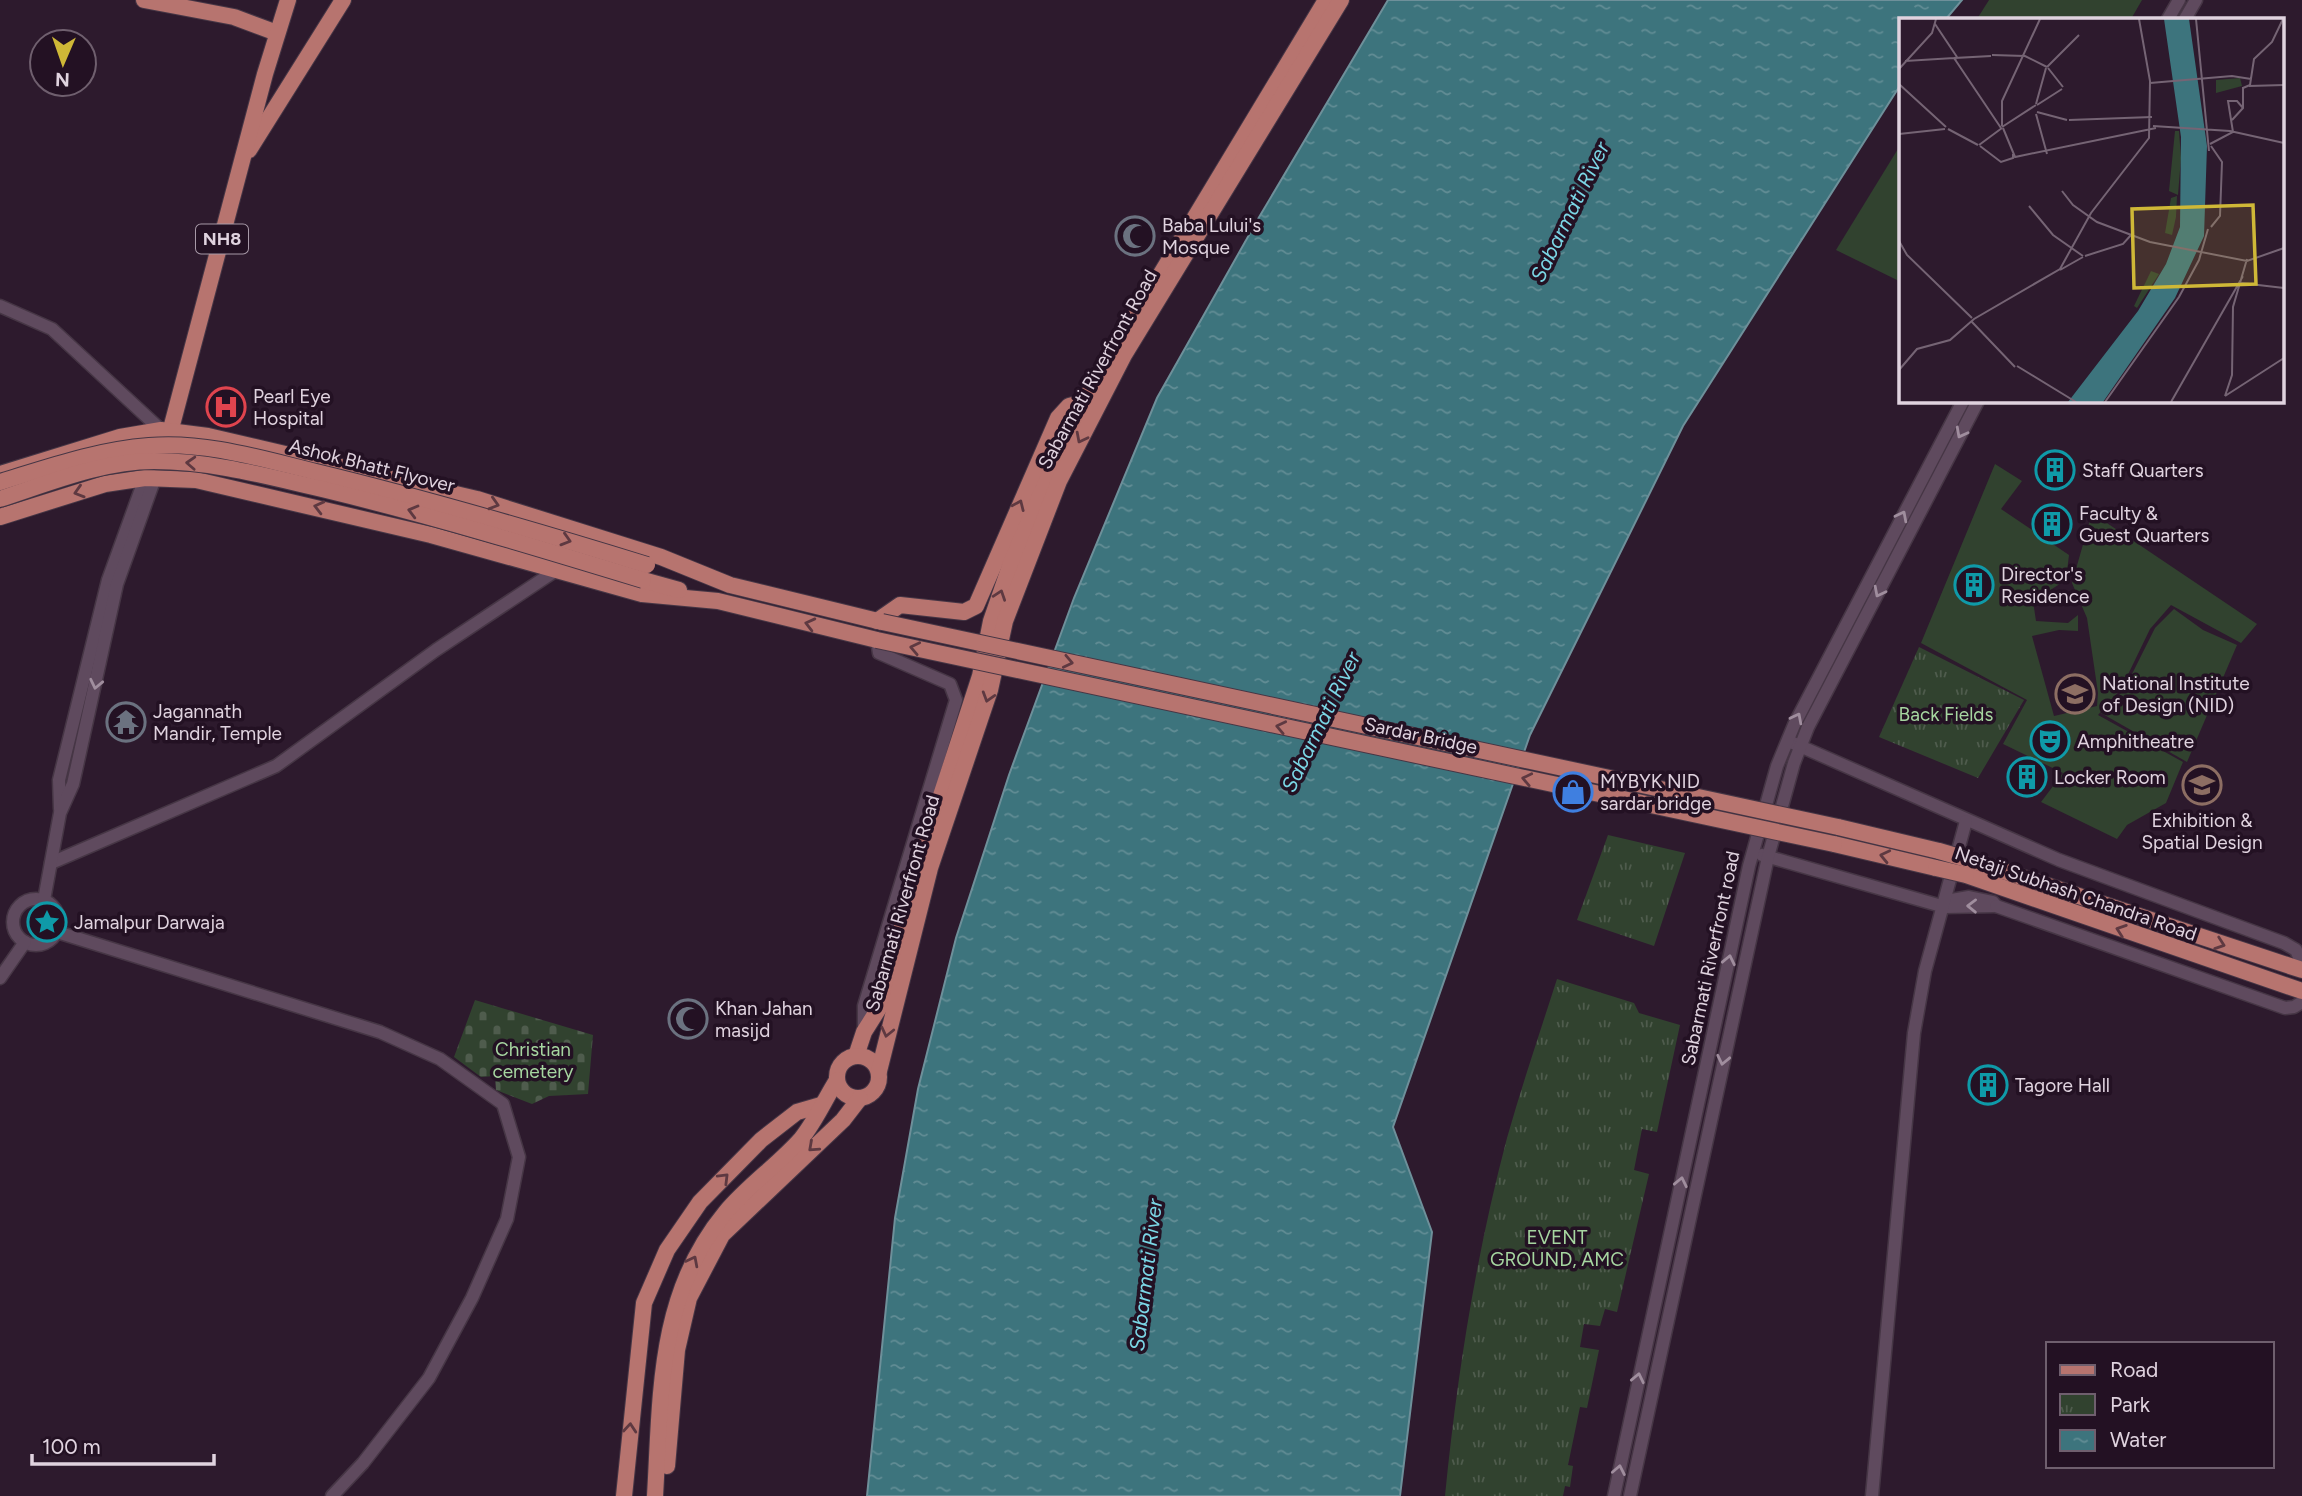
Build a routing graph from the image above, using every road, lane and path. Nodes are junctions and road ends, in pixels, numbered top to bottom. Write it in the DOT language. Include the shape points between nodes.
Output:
graph roads {
  1 [pos="144,0"];
  2 [pos="182,0"];
  3 [pos="278,0"];
  4 [pos="288,0"];
  5 [pos="343,0"];
  6 [pos="1326,0"];
  7 [pos="1340,0"];
  8 [pos="2179,0"];
  9 [pos="2196,0"];
  10 [pos="2169,18"];
  11 [pos="2186,18"];
  12 [pos="274,27"];
  13 [pos="260,73"];
  14 [pos="295,81"];
  15 [pos="242,161"];
  16 [pos="0,306"];
  17 [pos="1101,401"];
  18 [pos="1084,402"];
  19 [pos="1962,402"];
  20 [pos="1977,402"];
  21 [pos="165,430"];
  22 [pos="1932,459"];
  23 [pos="1944,466"];
  24 [pos="0,474"];
  25 [pos="150,478"];
  26 [pos="0,482"];
  27 [pos="0,499"];
  28 [pos="0,517"];
  29 [pos="555,571"];
  30 [pos="645,573"];
  31 [pos="730,586"];
  32 [pos="718,601"];
  33 [pos="879,621"];
  34 [pos="877,640"];
  35 [pos="1786,740"];
  36 [pos="1800,746"];
  37 [pos="1966,821"];
  38 [pos="1838,827"];
  39 [pos="1834,844"];
  40 [pos="1751,853"];
  41 [pos="1768,857"];
  42 [pos="51,863"];
  43 [pos="1968,867"];
  44 [pos="44,900"];
  45 [pos="1946,904"];
  46 [pos="6,923"];
  47 [pos="57,932"];
  48 [pos="25,942"];
  49 [pos="2302,964"];
  50 [pos="2302,970"];
  51 [pos="0,978"];
  52 [pos="2302,991"];
  53 [pos="2302,1002"];
  54 [pos="864,1032"];
  55 [pos="856,1056"];
  56 [pos="878,1071"];
  57 [pos="837,1080"];
  58 [pos="860,1098"];
  59 [pos="821,1105"];
  60 [pos="332,1496"];
  61 [pos="624,1496"];
  62 [pos="655,1496"];
  63 [pos="665,1496"];
  64 [pos="1614,1496"];
  65 [pos="1630,1496"];
  66 [pos="1872,1496"];
  1 -- 12 [label="main road"];
  2 -- 12 [label="main road" via="235,10"];
  3 -- 12 [label="main road, NH8"];
  4 -- 12 [label="main road, NH8"];
  5 -- 14 [label="main road"];
  6 -- 18 [label="main road"];
  7 -- 17 [label="main road, Sabarmati Riverfront Road" via="1124,355"];
  8 -- 10 [label="street"];
  9 -- 11 [label="street"];
  12 -- 13 [label="main road, NH8"];
  13 -- 14 [label="main road"];
  13 -- 15 [label="main road, NH8"];
  13 -- 21 [label="main road, NH8"];
  14 -- 15 [label="main road"];
  15 -- 21 [label="main road, NH8"];
  16 -- 21 [label="street" via="52,329"];
  17 -- 18 [label="main road"];
  17 -- 56 [label="main road, Sabarmati Riverfront Road, one-way" via="1059,481 1005,621 990,690 930,869"];
  33 -- 18 [label="main road, one-way" via="900,605 964,612 976,606 1058,418 1069,406"];
  54 -- 18 [label="main road, one-way" via="881,1005 1007,575"];
  19 -- 22 [label="street"];
  20 -- 23 [label="street, one-way"];
  21 -- 24 [label="main road" via="120,437"];
  21 -- 25 [label="main road, NH8"];
  21 -- 31 [label="main road, one-way" via="254,445 477,499 661,557"];
  22 -- 23 [label="street"];
  35 -- 22 [label="street, Sabarmati Riverfront road, one-way"];
  23 -- 36 [label="street, Sabarmati Riverfront road, one-way"];
  25 -- 28 [label="main road, one-way" via="105,484"];
  29 -- 25 [label="main road, one-way" via="241,488"];
  25 -- 42 [label="street" via="117,584"];
  26 -- 30 [label="main road, Ashok Bhatt Flyover, one-way, bridge" via="94,453 151,446 206,448 416,496"];
  30 -- 27 [label="main road, Ashok Bhatt Flyover, one-way, bridge" via="412,511 205,464 152,461 97,468"];
  29 -- 32 [label="main road" via="642,594"];
  29 -- 42 [label="street" via="276,766"];
  30 -- 31 [label="main road, Ashok Bhatt Flyover"];
  30 -- 32 [label="main road, Ashok Bhatt Flyover"];
  31 -- 33 [label="main road, Sardar Bridge"];
  34 -- 32 [label="main road, Sardar Bridge, one-way"];
  33 -- 38 [label="main road, Sardar Bridge, one-way, bridge"];
  39 -- 34 [label="main road, Sardar Bridge, one-way, bridge"];
  34 -- 54 [label="street" via="879,653 950,684 956,699 864,1006"];
  35 -- 36 [label="street"];
  35 -- 40 [label="street, Sabarmati Riverfront road"];
  36 -- 37 [label="street"];
  36 -- 41 [label="street, Sabarmati Riverfront road"];
  37 -- 45 [label="street"];
  37 -- 49 [label="street" via="2284,943 2297,950"];
  38 -- 43 [label="main road, Netaji Subhash Chandra Road, bridge" via="1939,851"];
  43 -- 39 [label="main road, Netaji Subhash Chandra Road, one-way, bridge" via="1936,868"];
  40 -- 41 [label="street"];
  64 -- 40 [label="street, Sabarmati Riverfront road, one-way"];
  41 -- 45 [label="street"];
  41 -- 65 [label="street, Sabarmati Riverfront road, one-way"];
  42 -- 44 [label="street"];
  43 -- 50 [label="main road, Netaji Subhash Chandra Road, one-way"];
  52 -- 43 [label="main road, Netaji Subhash Chandra Road, one-way"];
  44 -- 46 [label="street" via="22,904"];
  44 -- 47 [label="street" via="56,910"];
  45 -- 53 [label="street" via="1996,906 2285,1008"];
  45 -- 66 [label="street" via="1928,957 1914,1034"];
  46 -- 48 [label="street"];
  47 -- 48 [label="street" via="40,945"];
  47 -- 60 [label="street" via="380,1032 440,1059 503,1104 519,1157 507,1219 429,1378"];
  48 -- 51 [label="street"];
  54 -- 55 [label="main road"];
  55 -- 56 [label="main road" via="870,1059"];
  55 -- 57 [label="main road" via="844,1061"];
  56 -- 58 [label="main road" via="876,1089"];
  57 -- 58 [label="main road" via="843,1091"];
  57 -- 59 [label="main road"];
  58 -- 63 [label="main road, one-way" via="843,1120 722,1235 690,1298 677,1350"];
  61 -- 59 [label="main road, one-way" via="644,1303 667,1250 700,1202 761,1140 797,1112"];
  62 -- 59 [label="main road, one-way" via="662,1377 679,1291 696,1254 725,1213 801,1138"];
}
